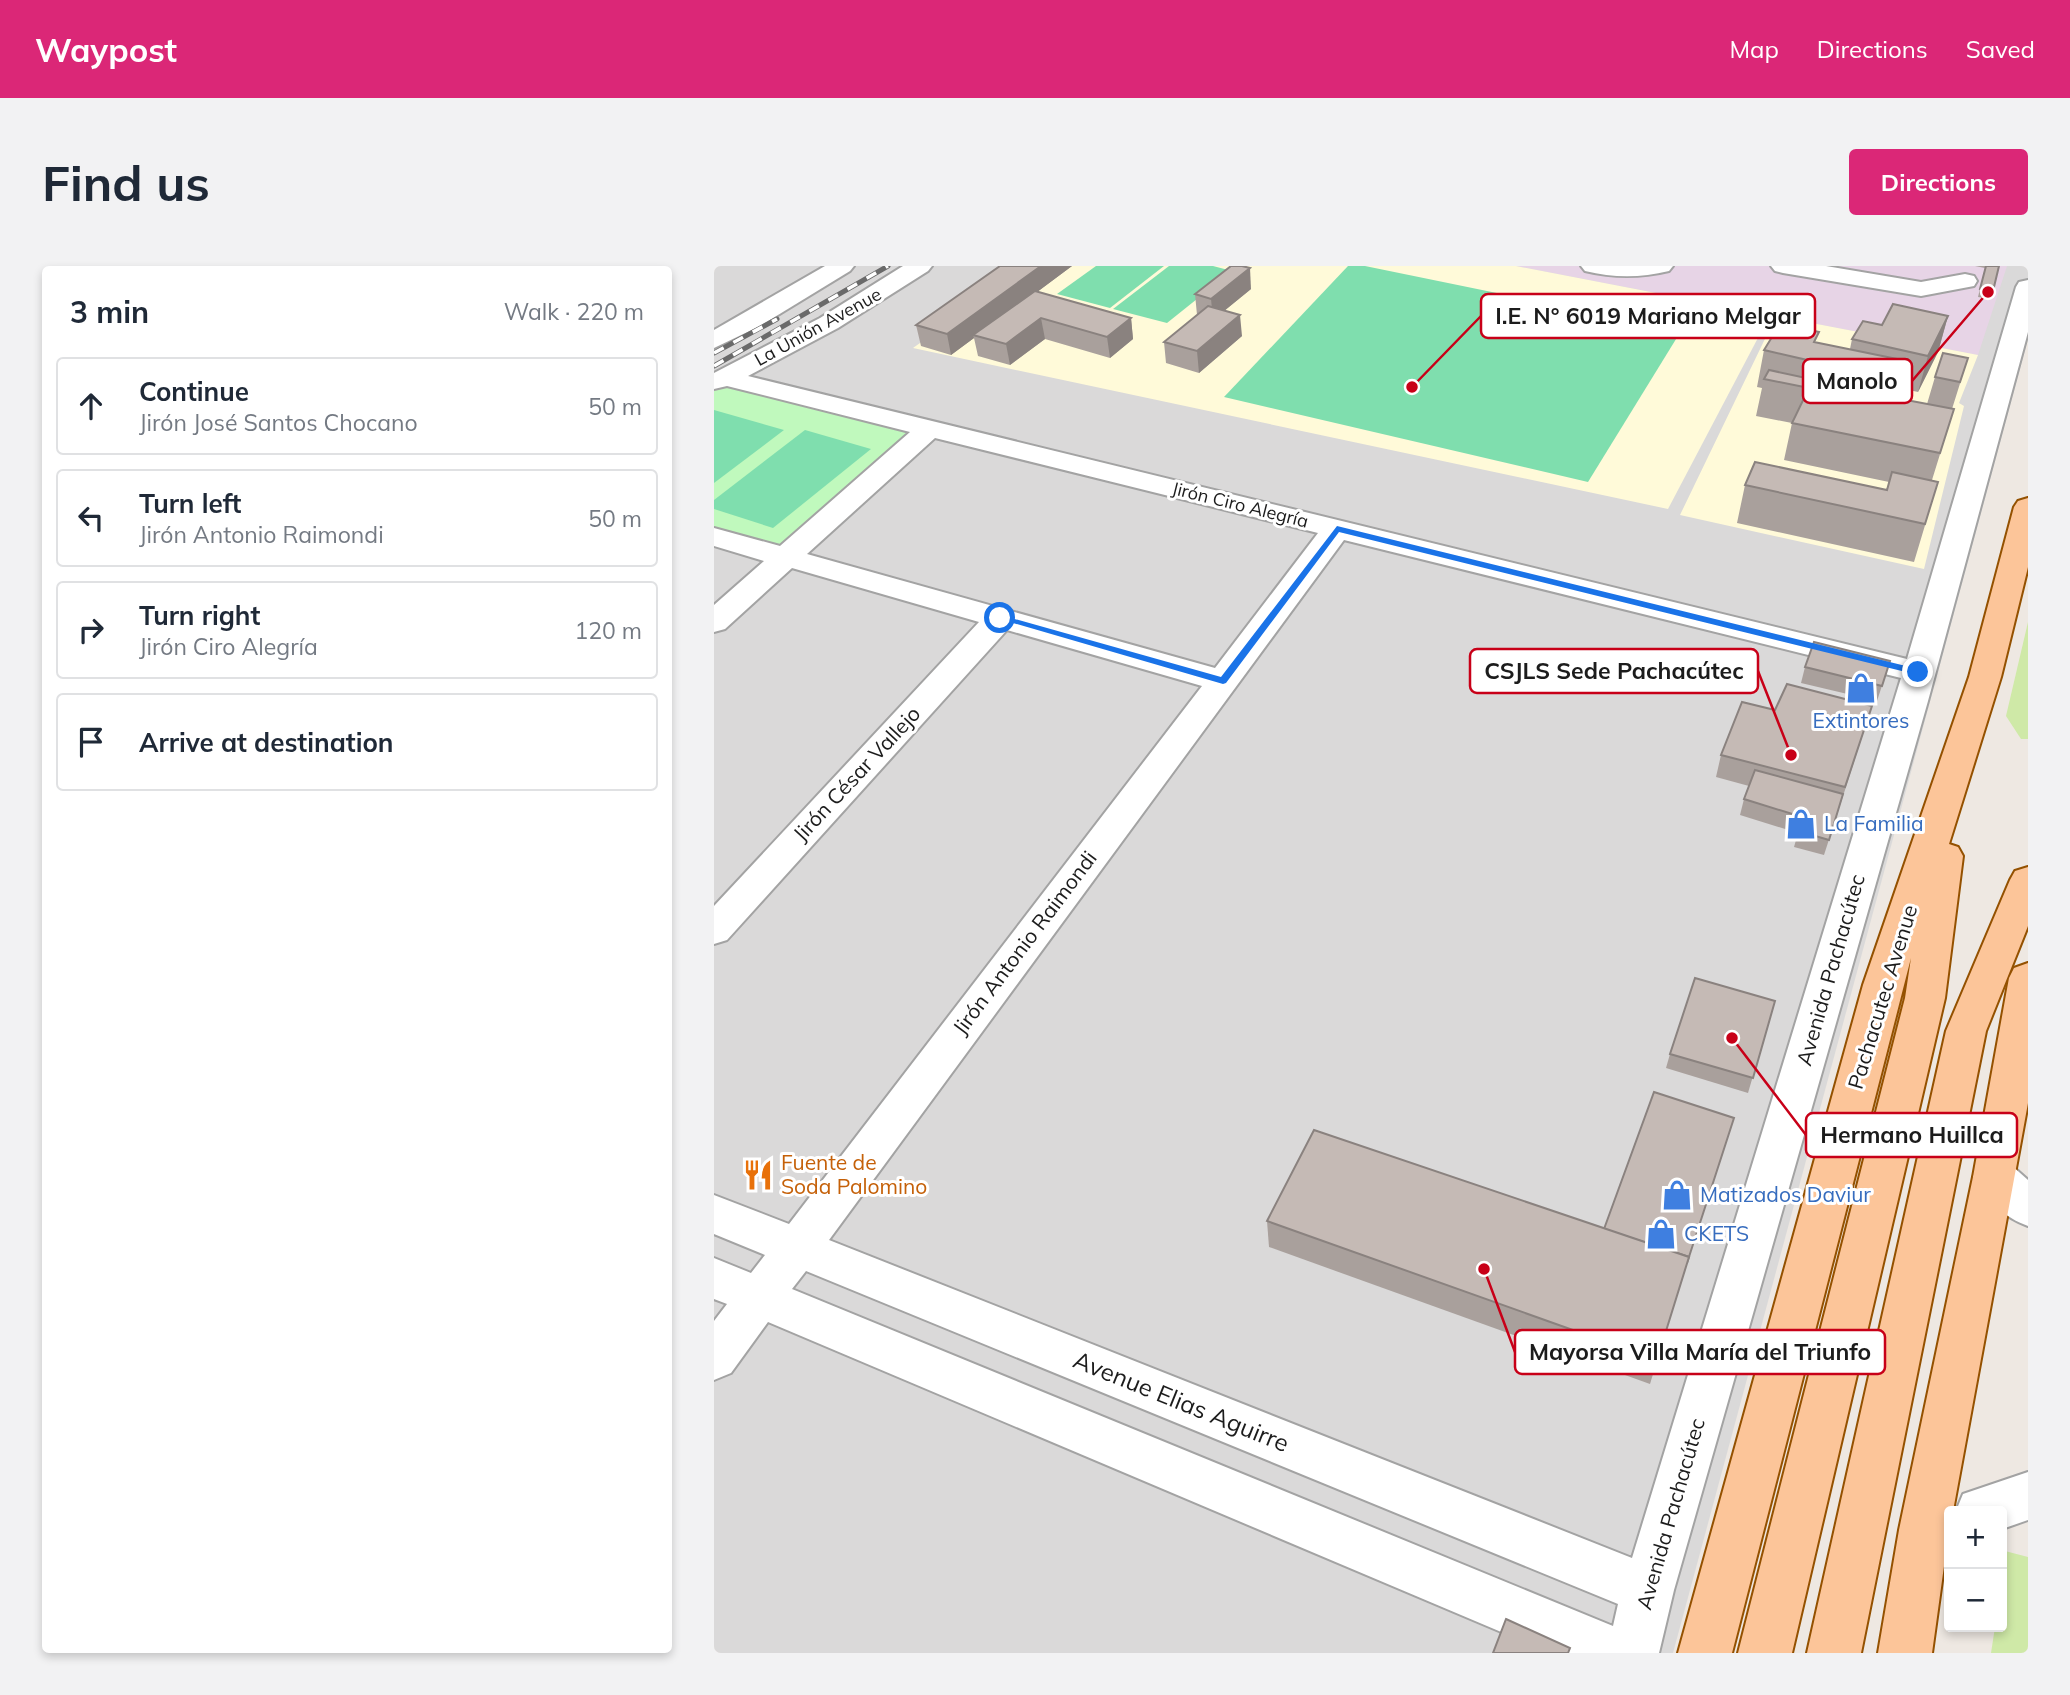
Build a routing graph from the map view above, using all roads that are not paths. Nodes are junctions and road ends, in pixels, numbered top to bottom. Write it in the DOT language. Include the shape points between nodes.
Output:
graph roads {
  1 [pos="842,266"];
  2 [pos="920,266"];
  3 [pos="1593,266"];
  4 [pos="1661,266"];
  5 [pos="1783,266"];
  6 [pos="1965,281"];
  7 [pos="2028,287"];
  8 [pos="714,340"];
  9 [pos="720,380"];
  10 [pos="930,428"];
  11 [pos="2028,507"];
  12 [pos="1337,529"];
  13 [pos="714,537"];
  14 [pos="785,558"];
  15 [pos="1000,618"];
  16 [pos="714,622"];
  17 [pos="1918,672"];
  18 [pos="1223,681"];
  19 [pos="1957,767"];
  20 [pos="2028,880"];
  21 [pos="714,930"];
  22 [pos="2028,978"];
  23 [pos="1995,1177"];
  24 [pos="2028,1207"];
  25 [pos="714,1214"];
  26 [pos="797,1247"];
  27 [pos="714,1279"];
  28 [pos="760,1297"];
  29 [pos="714,1358"];
  30 [pos="2028,1496"];
  31 [pos="1997,1506"];
  32 [pos="1937,1526"];
  33 [pos="1648,1590"];
  34 [pos="1614,1653"];
  35 [pos="1632,1653"];
  36 [pos="1705,1653"];
  37 [pos="1765,1653"];
  38 [pos="1835,1653"];
  39 [pos="1905,1653"];
  1 -- 8 [label="street, La Unión Avenue"];
  2 -- 9 [label="street, La Unión Avenue" via="829,323"];
  3 -- 4 [label="street" via="1619,271"];
  5 -- 6 [label="street" via="1921,289"];
  7 -- 17 [label="street, Avenida Pachacútec"];
  9 -- 10 [label="street, Jirón Ciro Alegría"];
  10 -- 12 [label="street, Jirón Ciro Alegría"];
  10 -- 14 [label="street"];
  11 -- 19 [label="main road, Pachacutec Avenue"];
  12 -- 17 [label="street, Jirón Ciro Alegría"];
  12 -- 18 [label="street, Jirón Antonio Raimondi"];
  13 -- 14 [label="street"];
  14 -- 15 [label="street"];
  14 -- 16 [label="street"];
  15 -- 18 [label="street"];
  15 -- 21 [label="street, Jirón César Vallejo"];
  17 -- 33 [label="street, Avenida Pachacútec"];
  18 -- 26 [label="street, Jirón Antonio Raimondi"];
  19 -- 36 [label="main road, Pachacutec Avenue" via="1883,985"];
  19 -- 37 [label="main road" via="1925,998"];
  20 -- 38 [label="main road" via="1966,1031"];
  22 -- 23 [label="main road"];
  23 -- 24 [label="street"];
  23 -- 32 [label="main road"];
  25 -- 26 [label="street, Avenue Elias Aguirre"];
  26 -- 28 [label="street, Jirón Antonio Raimondi"];
  26 -- 33 [label="street, Avenue Elias Aguirre"];
  27 -- 28 [label="street"];
  28 -- 29 [label="street, Jirón Antonio Raimondi"];
  28 -- 34 [label="street"];
  30 -- 31 [label="street"];
  32 -- 39 [label="main road"];
  33 -- 35 [label="street, Avenida Pachacútec"];
}
